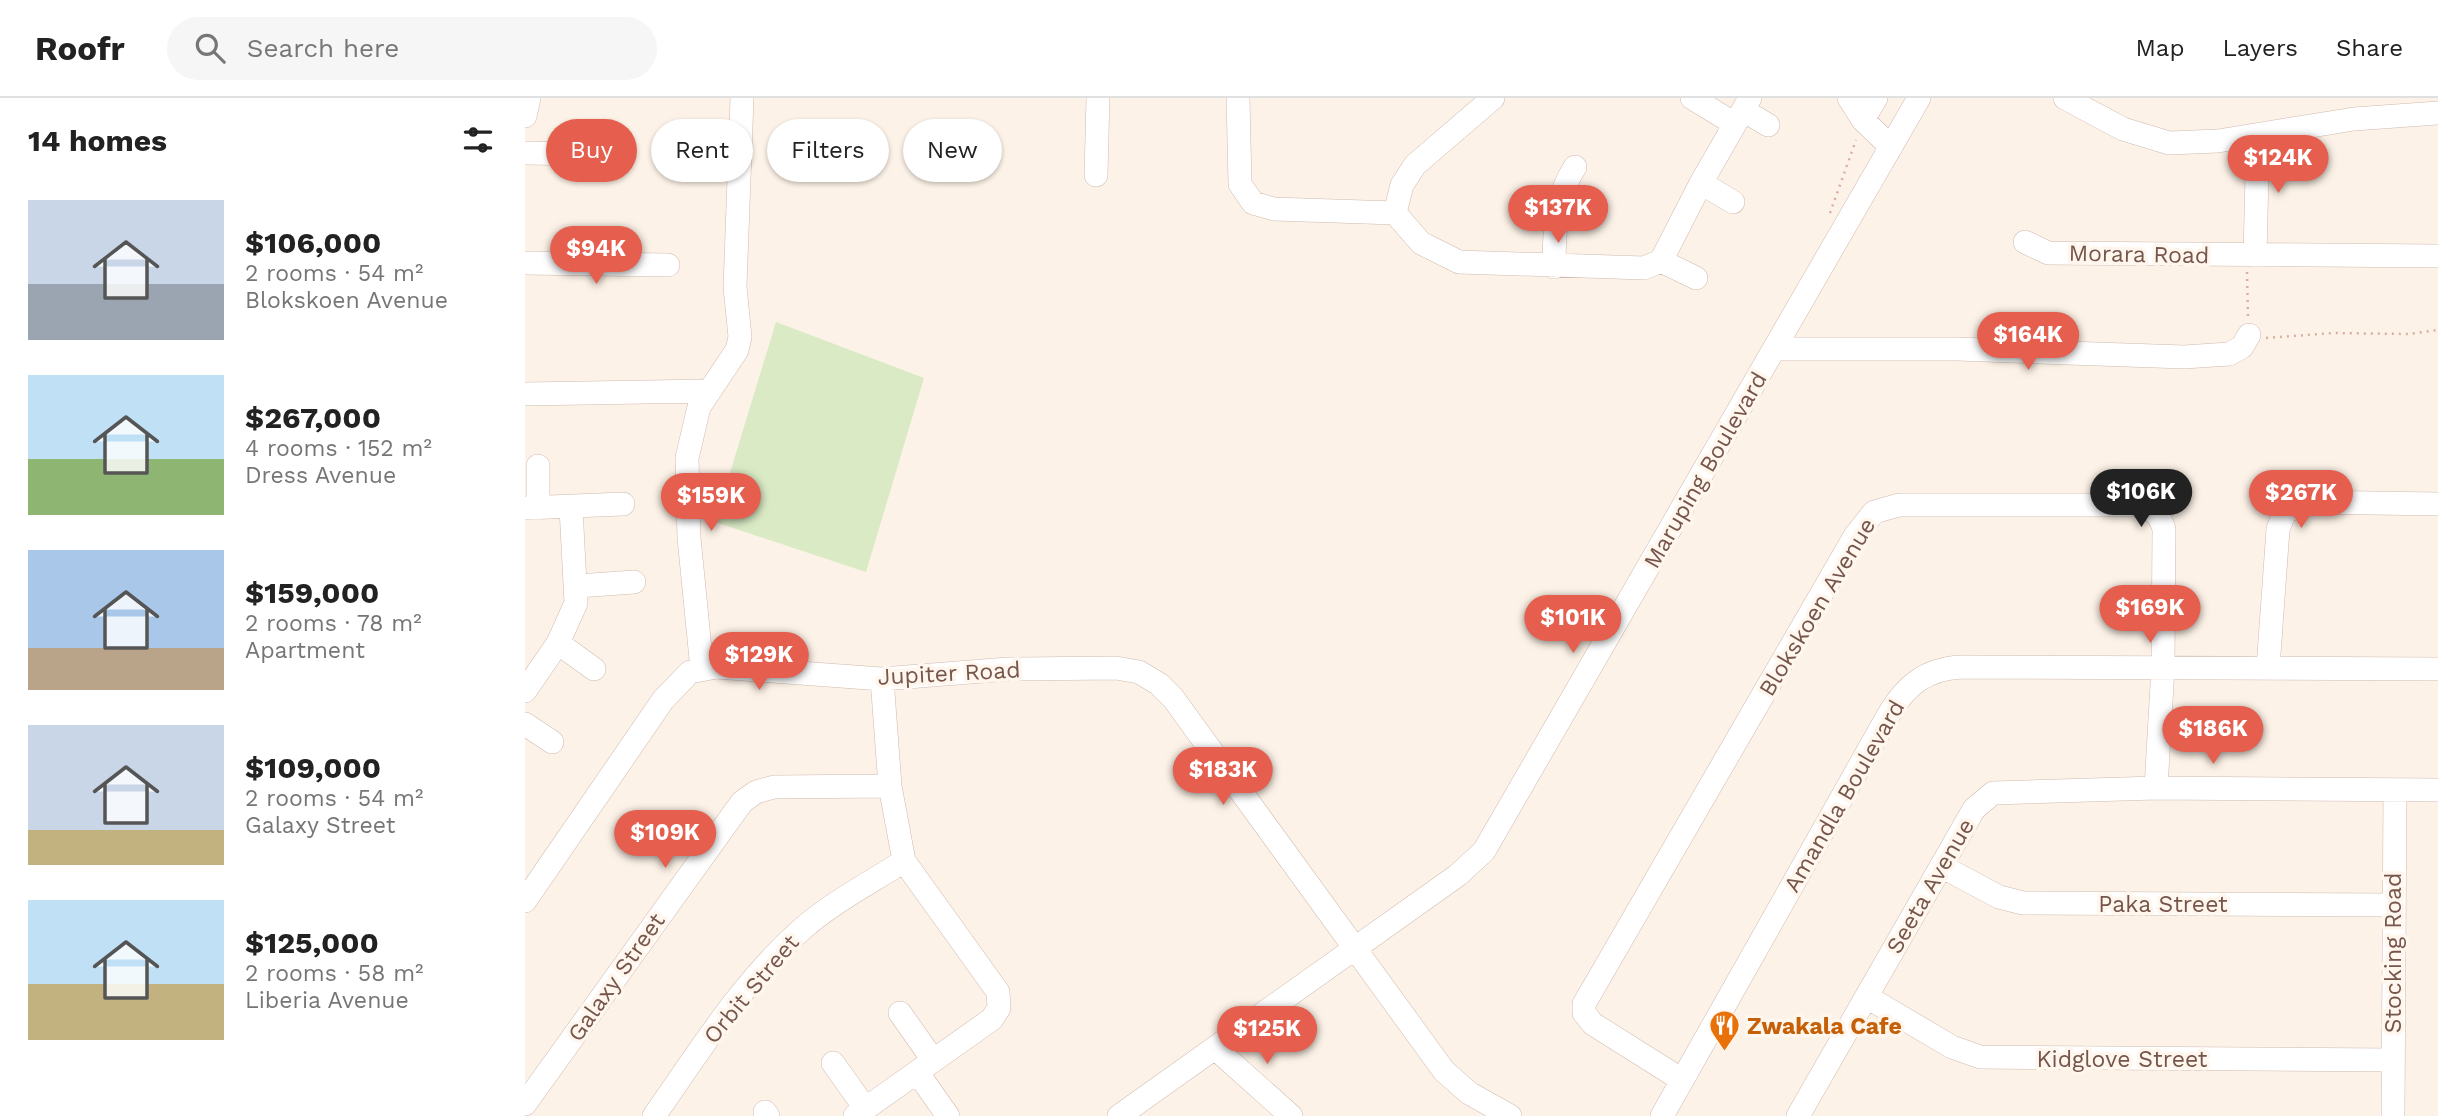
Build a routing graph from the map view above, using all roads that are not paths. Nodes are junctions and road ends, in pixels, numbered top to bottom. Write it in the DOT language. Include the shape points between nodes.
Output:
graph roads {
  1 [pos="529,98"];
  2 [pos="743,98"];
  3 [pos="1098,98"];
  4 [pos="1238,98"];
  5 [pos="1493,98"];
  6 [pos="1692,98"];
  7 [pos="1849,98"];
  8 [pos="1876,98"];
  9 [pos="1919,98"];
  10 [pos="2065,98"];
  11 [pos="1743,111"];
  12 [pos="2438,113"];
  13 [pos="525,116"];
  14 [pos="1863,120"];
  15 [pos="1768,125"];
  16 [pos="2258,135"];
  17 [pos="1891,147"];
  18 [pos="525,153"];
  19 [pos="546,153"];
  20 [pos="1575,167"];
  21 [pos="1096,174"];
  22 [pos="1701,183"];
  23 [pos="1733,202"];
  24 [pos="1395,213"];
  25 [pos="2025,243"];
  26 [pos="2251,255"];
  27 [pos="2438,256"];
  28 [pos="1661,261"];
  29 [pos="525,263"];
  30 [pos="668,265"];
  31 [pos="1554,267"];
  32 [pos="1696,278"];
  33 [pos="2249,335"];
  34 [pos="1774,349"];
  35 [pos="707,391"];
  36 [pos="525,394"];
  37 [pos="538,466"];
  38 [pos="623,503"];
  39 [pos="2438,504"];
  40 [pos="531,508"];
  41 [pos="571,508"];
  42 [pos="634,582"];
  43 [pos="578,586"];
  44 [pos="558,643"];
  45 [pos="2163,667"];
  46 [pos="2268,667"];
  47 [pos="594,668"];
  48 [pos="702,669"];
  49 [pos="2438,669"];
  50 [pos="882,679"];
  51 [pos="526,685"];
  52 [pos="525,724"];
  53 [pos="552,742"];
  54 [pos="890,786"];
  55 [pos="2156,788"];
  56 [pos="2395,790"];
  57 [pos="2438,790"];
  58 [pos="904,861"];
  59 [pos="1941,866"];
  60 [pos="525,901"];
  61 [pos="2393,905"];
  62 [pos="1353,950"];
  63 [pos="1867,997"];
  64 [pos="900,1013"];
  65 [pos="1215,1048"];
  66 [pos="2392,1060"];
  67 [pos="833,1063"];
  68 [pos="925,1066"];
  69 [pos="1682,1080"];
  70 [pos="525,1104"];
  71 [pos="860,1112"];
  72 [pos="654,1116"];
  73 [pos="948,1116"];
  74 [pos="1119,1116"];
  75 [pos="1291,1116"];
  76 [pos="1510,1116"];
  77 [pos="1662,1116"];
  78 [pos="1798,1116"];
  79 [pos="2393,1116"];
  1 -- 13 [label="street"];
  2 -- 35 [label="street" via="735,287 740,337 737,350"];
  3 -- 21 [label="street"];
  4 -- 24 [label="street" via="1240,184 1253,203 1274,209"];
  5 -- 24 [label="street" via="1415,164 1402,185"];
  6 -- 11 [label="street"];
  7 -- 14 [label="street"];
  8 -- 14 [label="street"];
  9 -- 17 [label="street, Maruping Boulevard"];
  10 -- 16 [label="street" via="2149,139 2192,143"];
  11 -- 15 [label="street"];
  11 -- 22 [label="street"];
  12 -- 16 [label="street" via="2354,119"];
  14 -- 17 [label="street"];
  16 -- 26 [label="street"];
  17 -- 34 [label="street, Maruping Boulevard"];
  18 -- 19 [label="street"];
  20 -- 31 [label="street" via="1561,198"];
  22 -- 23 [label="street"];
  22 -- 28 [label="street"];
  24 -- 31 [label="street" via="1421,243 1447,258 1472,264"];
  25 -- 26 [label="street, Morara Road" via="2048,253"];
  26 -- 27 [label="street, Morara Road"];
  28 -- 31 [label="street" via="1644,268"];
  28 -- 32 [label="street"];
  29 -- 30 [label="street"];
  33 -- 34 [label="street" via="2242,347 2229,354 2184,358 1970,349"];
  34 -- 62 [label="street, Maruping Boulevard" via="1484,851 1469,867"];
  35 -- 36 [label="street"];
  35 -- 48 [label="street" via="693,424 687,458 689,538"];
  37 -- 40 [label="street"];
  38 -- 41 [label="street"];
  39 -- 46 [label="street" via="2307,502 2285,512 2278,529"];
  40 -- 41 [label="street"];
  41 -- 43 [label="street"];
  42 -- 43 [label="street"];
  43 -- 44 [label="street" via="573,614"];
  44 -- 47 [label="street"];
  44 -- 51 [label="street"];
  45 -- 46 [label="street, Amandla Boulevard"];
  45 -- 55 [label="street, Blokskoen Avenue"];
  45 -- 69 [label="street, Amandla Boulevard" via="1961,667 1934,671 1912,683 1894,704"];
  45 -- 69 [label="street, Blokskoen Avenue" via="2164,529 2150,508 1899,505 1874,512 1855,536 1584,1004 1584,1013 1593,1024"];
  46 -- 49 [label="street, Amandla Boulevard"];
  48 -- 50 [label="street, Jupiter Road"];
  48 -- 60 [label="street" via="690,672 663,700"];
  50 -- 54 [label="street"];
  50 -- 62 [label="street, Jupiter Road" via="1088,667 1139,672 1173,698"];
  52 -- 53 [label="street"];
  54 -- 58 [label="street"];
  54 -- 70 [label="street, Galaxy Street" via="774,787 742,802"];
  55 -- 56 [label="street, Seeta Avenue"];
  55 -- 59 [label="street, Seeta Avenue" via="1993,793 1974,809"];
  56 -- 57 [label="street, Seeta Avenue"];
  56 -- 61 [label="street, Stocking Road"];
  58 -- 68 [label="street" via="998,992 999,1008 992,1019"];
  58 -- 72 [label="street, Orbit Street" via="819,916 776,954"];
  59 -- 61 [label="street, Paka Street" via="1999,897 2023,902"];
  59 -- 63 [label="street, Seeta Avenue"];
  61 -- 66 [label="street, Stocking Road"];
  62 -- 65 [label="street, Maruping Boulevard"];
  62 -- 76 [label="street, Jupiter Road" via="1444,1071 1469,1093"];
  63 -- 66 [label="street, Kidglove Street" via="1952,1047 1980,1057"];
  63 -- 78 [label="street, Seeta Avenue"];
  64 -- 68 [label="street"];
  65 -- 74 [label="street, Maruping Boulevard"];
  65 -- 75 [label="street"];
  66 -- 79 [label="street, Stocking Road"];
  67 -- 71 [label="street"];
  68 -- 71 [label="street"];
  68 -- 73 [label="street"];
  69 -- 77 [label="street, Amandla Boulevard"];
}
